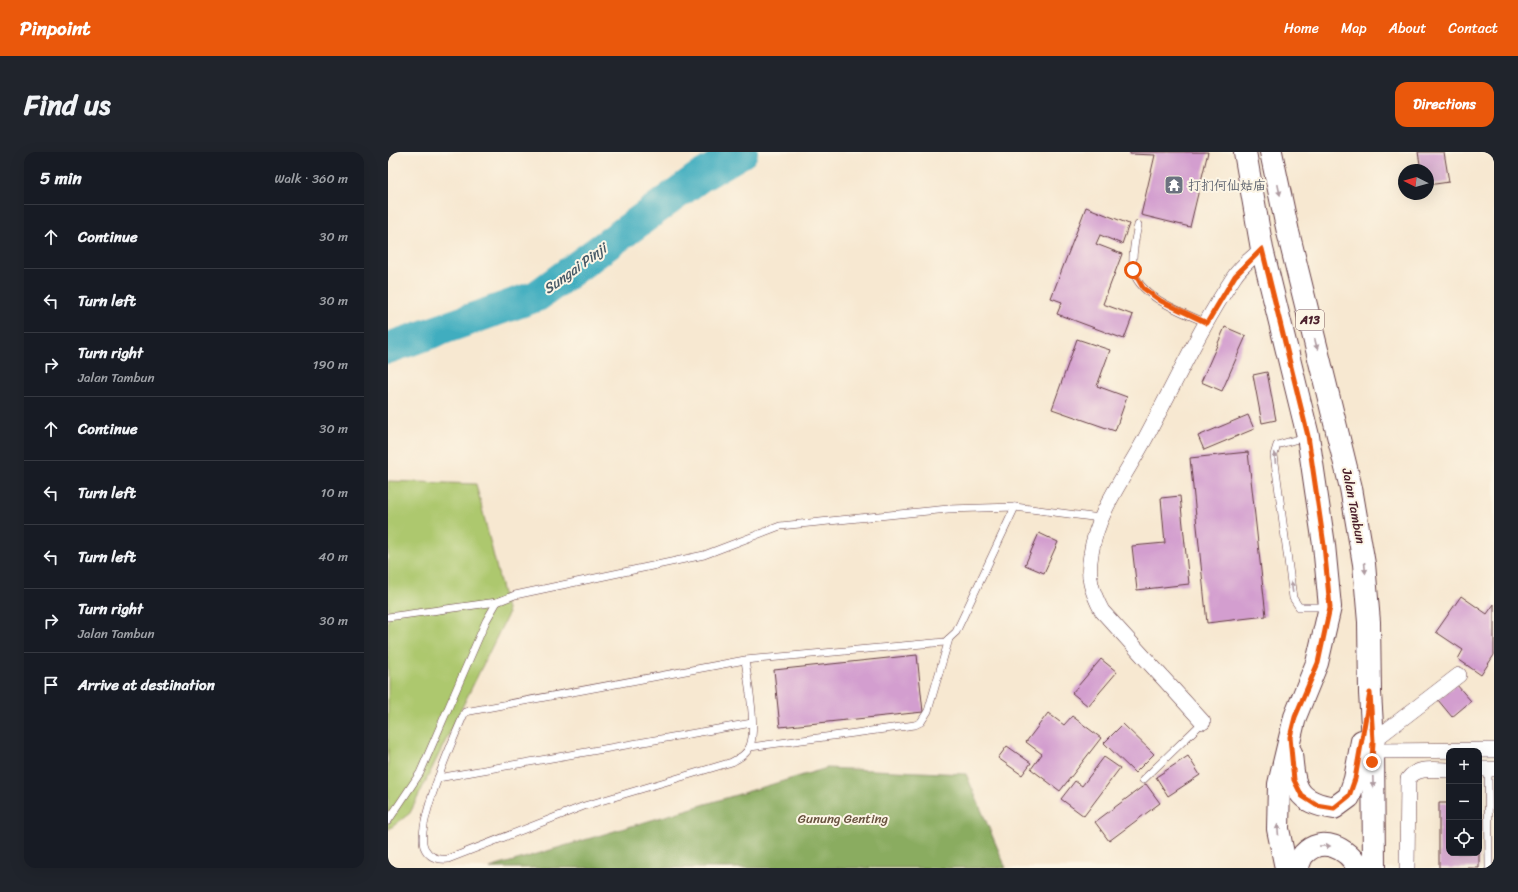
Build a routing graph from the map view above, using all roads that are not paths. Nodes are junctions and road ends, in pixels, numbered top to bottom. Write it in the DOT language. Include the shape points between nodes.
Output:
graph roads {
  1 [pos="1245,152"];
  2 [pos="1271,152"];
  3 [pos="1138,225"];
  4 [pos="1262,249"];
  5 [pos="1207,323"];
  6 [pos="1308,436"];
  7 [pos="1015,507"];
  8 [pos="1100,518"];
  9 [pos="497,602"];
  10 [pos="1330,607"];
  11 [pos="388,617"];
  12 [pos="949,639"];
  13 [pos="745,660"];
  14 [pos="1458,676"];
  15 [pos="1370,693"];
  16 [pos="1203,722"];
  17 [pos="752,723"];
  18 [pos="1290,737"];
  19 [pos="750,746"];
  20 [pos="1372,746"];
  21 [pos="1494,750"];
  22 [pos="1487,769"];
  23 [pos="1446,770"];
  24 [pos="438,778"];
  25 [pos="1143,780"];
  26 [pos="388,821"];
  27 [pos="1286,868"];
  28 [pos="1297,868"];
  29 [pos="1358,868"];
  30 [pos="1374,868"];
  31 [pos="1407,868"];
  32 [pos="1489,868"];
  1 -- 4 [label="main road, A13"];
  2 -- 15 [label="main road, Jalan Tambun / A13, one-way" via="1351,488 1364,564 1369,622"];
  3 -- 5 [label="lane" via="1133,250 1133,270 1143,288 1161,301"];
  4 -- 5 [label="street" via="1235,276"];
  4 -- 6 [label="main road, A13"];
  5 -- 8 [label="street"];
  6 -- 10 [label="main road, A13"];
  10 -- 6 [label="lane, one-way" via="1299,607 1293,598 1274,455 1274,450 1281,443"];
  7 -- 8 [label="lane"];
  7 -- 9 [label="lane" via="948,509 780,526 704,555 515,595"];
  7 -- 12 [label="lane" via="956,632"];
  8 -- 16 [label="street" via="1088,575 1093,594 1102,611"];
  9 -- 11 [label="lane"];
  9 -- 26 [label="lane" via="476,639 420,773"];
  10 -- 18 [label="main road, A13" via="1318,663 1295,717"];
  12 -- 13 [label="lane" via="940,643"];
  12 -- 19 [label="lane" via="928,711 916,725"];
  13 -- 17 [label="lane"];
  13 -- 24 [label="lane" via="465,712"];
  14 -- 20 [label="street"];
  15 -- 18 [label="main road" via="1355,779 1349,796 1334,808 1316,805 1302,796 1294,780"];
  15 -- 20 [label="main road, Jalan Tambun / A13"];
  16 -- 25 [label="lane"];
  17 -- 19 [label="lane"];
  17 -- 24 [label="lane"];
  27 -- 18 [label="main road, A13, one-way" via="1278,829 1279,791"];
  19 -- 24 [label="lane" via="744,755 732,762 584,806 448,859 438,860 424,848 421,835"];
  20 -- 21 [label="street"];
  20 -- 30 [label="main road, Jalan Tambun / A13, one-way"];
  22 -- 32 [label="lane"];
  23 -- 31 [label="street" via="1415,772 1408,779"];
  28 -- 29 [label="main road, one-way" via="1303,854 1316,846 1333,846 1345,851"];
}
